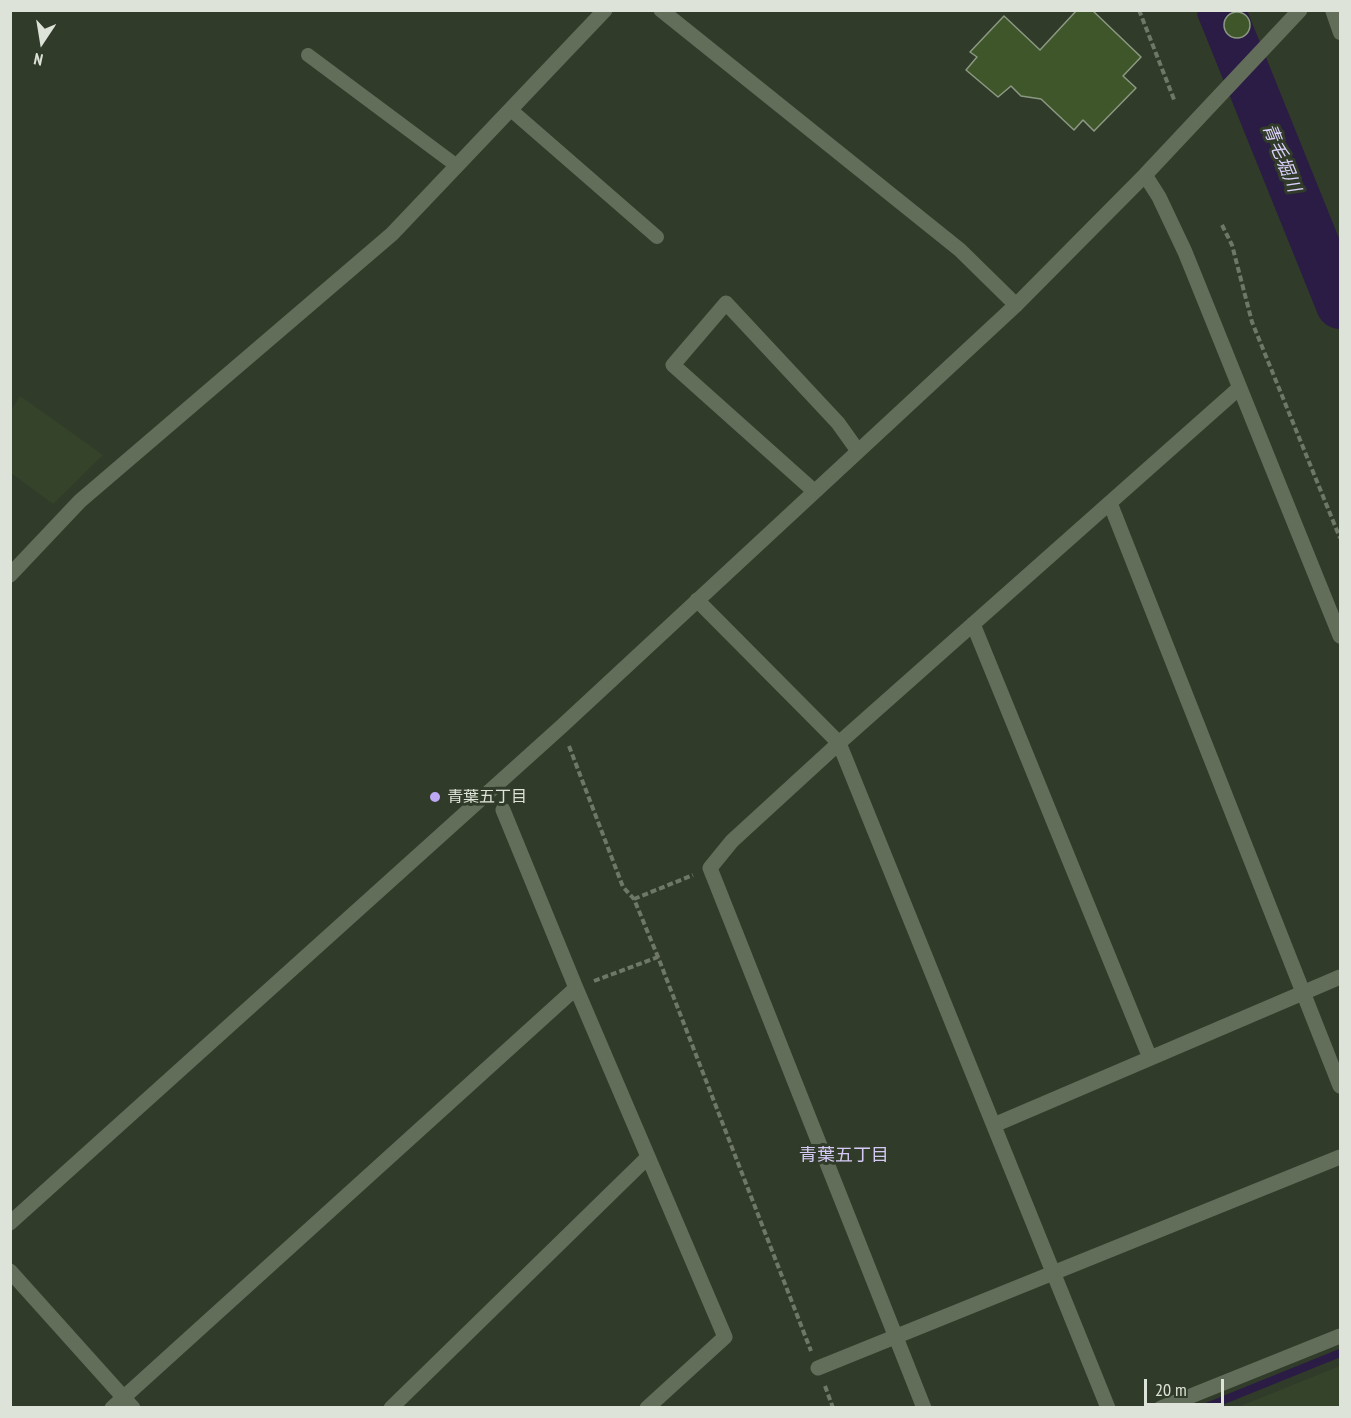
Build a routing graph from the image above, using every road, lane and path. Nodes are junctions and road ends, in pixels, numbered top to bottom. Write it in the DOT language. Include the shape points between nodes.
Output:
graph roads {
  1 [pos="605,10"];
  2 [pos="662,10"];
  3 [pos="1139,10"];
  4 [pos="1300,10"];
  5 [pos="1332,10"];
  6 [pos="1341,33"];
  7 [pos="308,55"];
  8 [pos="1175,102"];
  9 [pos="511,110"];
  10 [pos="458,166"];
  11 [pos="1145,175"];
  12 [pos="1222,225"];
  13 [pos="657,237"];
  14 [pos="1016,305"];
  15 [pos="1238,389"];
  16 [pos="858,451"];
  17 [pos="814,491"];
  18 [pos="1110,503"];
  19 [pos="1341,538"];
  20 [pos="10,575"];
  21 [pos="697,600"];
  22 [pos="973,624"];
  23 [pos="1341,636"];
  24 [pos="561,726"];
  25 [pos="839,743"];
  26 [pos="504,810"];
  27 [pos="710,868"];
  28 [pos="634,899"];
  29 [pos="657,957"];
  30 [pos="1341,977"];
  31 [pos="576,987"];
  32 [pos="1304,993"];
  33 [pos="1150,1058"];
  34 [pos="1341,1086"];
  35 [pos="993,1125"];
  36 [pos="648,1157"];
  37 [pos="1341,1157"];
  38 [pos="10,1223"];
  39 [pos="10,1271"];
  40 [pos="1053,1273"];
  41 [pos="1341,1336"];
  42 [pos="896,1337"];
  43 [pos="818,1368"];
  44 [pos="123,1404"];
  45 [pos="391,1407"];
  46 [pos="647,1407"];
  47 [pos="833,1407"];
  48 [pos="924,1407"];
  49 [pos="1108,1407"];
  50 [pos="1161,1407"];
  1 -- 9 [label="street"];
  2 -- 14 [label="street" via="960,250"];
  3 -- 8 [label="path"];
  4 -- 11 [label="street"];
  5 -- 6 [label="lane"];
  7 -- 10 [label="lane"];
  9 -- 10 [label="street"];
  9 -- 13 [label="lane"];
  10 -- 20 [label="street" via="393,234 80,501"];
  11 -- 14 [label="street"];
  11 -- 15 [label="street" via="1185,252"];
  12 -- 19 [label="path" via="1232,245 1252,322"];
  14 -- 16 [label="street"];
  15 -- 18 [label="street"];
  15 -- 23 [label="street"];
  16 -- 17 [label="street"];
  16 -- 17 [label="street" via="838,423 726,303 673,365"];
  17 -- 21 [label="street"];
  18 -- 22 [label="street"];
  18 -- 32 [label="street"];
  21 -- 24 [label="street"];
  21 -- 25 [label="street"];
  22 -- 25 [label="street"];
  22 -- 33 [label="street"];
  24 -- 28 [label="path" via="624,887"];
  24 -- 38 [label="street"];
  25 -- 27 [label="street" via="732,841"];
  25 -- 35 [label="street"];
  26 -- 31 [label="street"];
  27 -- 28 [label="path"];
  27 -- 42 [label="street"];
  28 -- 29 [label="path"];
  29 -- 31 [label="path"];
  29 -- 43 [label="path"];
  30 -- 32 [label="street"];
  31 -- 36 [label="street"];
  31 -- 44 [label="street"];
  32 -- 33 [label="street"];
  32 -- 34 [label="street"];
  33 -- 35 [label="street"];
  35 -- 40 [label="street"];
  36 -- 45 [label="street"];
  36 -- 46 [label="street" via="725,1337"];
  37 -- 40 [label="street"];
  39 -- 44 [label="street"];
  40 -- 42 [label="street"];
  40 -- 49 [label="street"];
  41 -- 50 [label="street"];
  42 -- 43 [label="street"];
  42 -- 48 [label="street"];
  43 -- 47 [label="path"];
}
